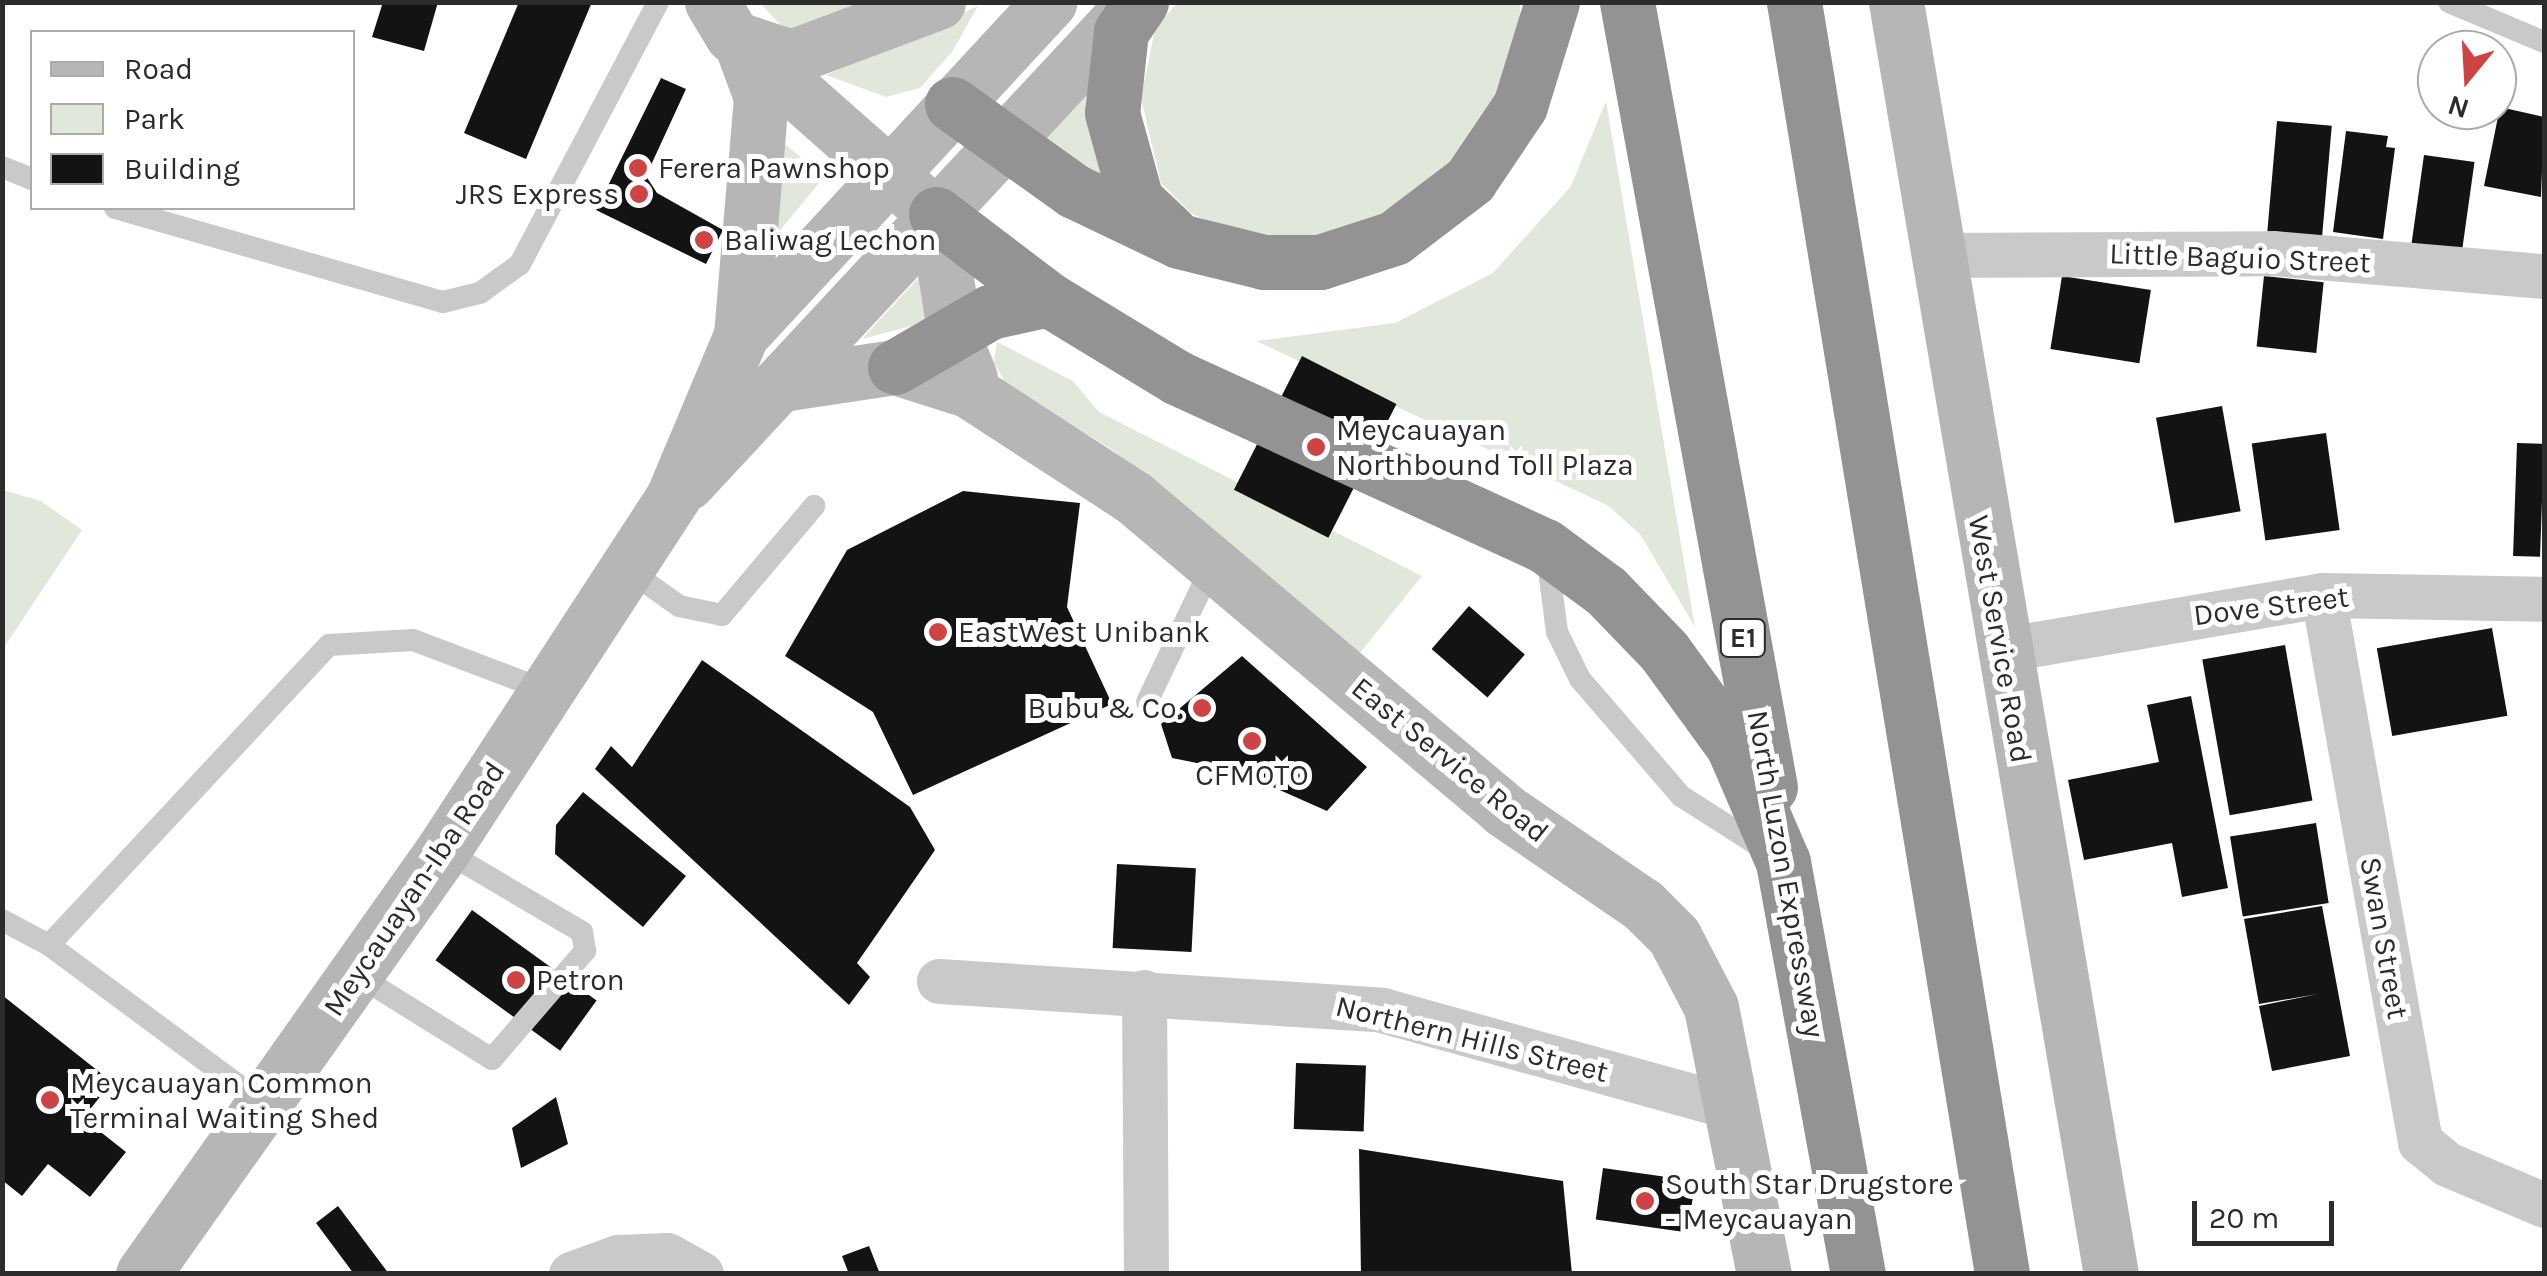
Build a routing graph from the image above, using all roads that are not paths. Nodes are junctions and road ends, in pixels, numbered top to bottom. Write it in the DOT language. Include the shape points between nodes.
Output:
graph roads {
  1 [pos="658,2"];
  2 [pos="938,2"];
  3 [pos="1048,2"];
  4 [pos="1138,2"];
  5 [pos="1552,2"];
  6 [pos="1628,2"];
  7 [pos="1794,2"];
  8 [pos="1896,2"];
  9 [pos="2450,2"];
  10 [pos="726,21"];
  11 [pos="2544,42"];
  12 [pos="952,104"];
  13 [pos="1002,144"];
  14 [pos="2,166"];
  15 [pos="888,175"];
  16 [pos="30,178"];
  17 [pos="122,210"];
  18 [pos="936,214"];
  19 [pos="1179,242"];
  20 [pos="1935,255"];
  21 [pos="2544,276"];
  22 [pos="1048,298"];
  23 [pos="954,329"];
  24 [pos="741,335"];
  25 [pos="895,367"];
  26 [pos="788,383"];
  27 [pos="994,408"];
  28 [pos="673,497"];
  29 [pos="814,506"];
  30 [pos="1546,546"];
  31 [pos="1214,563"];
  32 [pos="626,569"];
  33 [pos="2324,595"];
  34 [pos="2544,598"];
  35 [pos="2001,650"];
  36 [pos="547,691"];
  37 [pos="1147,702"];
  38 [pos="443,850"];
  39 [pos="1784,862"];
  40 [pos="2,920"];
  41 [pos="49,945"];
  42 [pos="357,975"];
  43 [pos="939,982"];
  44 [pos="1144,992"];
  45 [pos="267,1106"];
  46 [pos="1736,1108"];
  47 [pos="2544,1205"];
  48 [pos="144,1274"];
  49 [pos="571,1274"];
  50 [pos="701,1274"];
  51 [pos="1146,1274"];
  52 [pos="1764,1274"];
  53 [pos="1858,1274"];
  54 [pos="2002,1274"];
  55 [pos="2111,1274"];
  1 -- 17 [label="lane" via="520,264 480,293 443,302"];
  2 -- 10 [label="main road" via="791,57"];
  3 -- 12 [label="main road, Meycauayan-Iba Road"];
  4 -- 13 [label="main road, Meycauayan-Iba Road"];
  4 -- 19 [label="highway" via="1120,32 1112,113 1136,200"];
  5 -- 19 [label="highway" via="1506,134 1423,221 1372,249 1320,262 1264,262"];
  6 -- 39 [label="highway, North Luzon Expressway / E1"];
  7 -- 54 [label="highway"];
  8 -- 20 [label="main road, West Service Road"];
  9 -- 11 [label="lane"];
  10 -- 15 [label="main road"];
  10 -- 24 [label="main road" via="760,97"];
  12 -- 13 [label="highway"];
  12 -- 15 [label="main road, Meycauayan-Iba Road"];
  13 -- 18 [label="main road, Meycauayan-Iba Road"];
  13 -- 19 [label="highway" via="1074,191"];
  14 -- 16 [label="lane"];
  15 -- 18 [label="main road"];
  15 -- 24 [label="main road, Meycauayan-Iba Road"];
  18 -- 22 [label="highway"];
  18 -- 23 [label="main road, East Service Road"];
  18 -- 26 [label="main road, Meycauayan-Iba Road"];
  20 -- 21 [label="street, Little Baguio Street" via="2272,254"];
  20 -- 35 [label="main road, West Service Road"];
  22 -- 23 [label="highway"];
  22 -- 30 [label="highway" via="1263,421"];
  23 -- 25 [label="highway"];
  23 -- 27 [label="main road, East Service Road" via="962,362"];
  24 -- 28 [label="main road, Meycauayan-Iba Road"];
  25 -- 26 [label="main road, East Service Road"];
  25 -- 27 [label="main road, East Service Road" via="946,379"];
  26 -- 28 [label="main road, Meycauayan-Iba Road"];
  27 -- 31 [label="main road, East Service Road" via="1134,498"];
  28 -- 32 [label="main road, Meycauayan-Iba Road"];
  29 -- 32 [label="lane" via="722,615 680,606"];
  30 -- 39 [label="highway" via="1620,604 1688,680 1733,746"];
  30 -- 39 [label="lane" via="1557,632 1580,679 1680,796"];
  31 -- 37 [label="lane"];
  31 -- 46 [label="main road, East Service Road" via="1504,810 1643,905 1674,936 1711,1007"];
  32 -- 36 [label="main road, Meycauayan-Iba Road"];
  33 -- 34 [label="street, Dove Street"];
  33 -- 35 [label="street, Dove Street"];
  33 -- 47 [label="street, Swan Street" via="2420,1142 2447,1164"];
  35 -- 55 [label="main road, West Service Road"];
  36 -- 38 [label="main road, Meycauayan-Iba Road"];
  36 -- 41 [label="lane" via="413,640 329,645"];
  38 -- 42 [label="main road, Meycauayan-Iba Road"];
  38 -- 42 [label="lane" via="582,932 585,951 492,1060"];
  39 -- 53 [label="highway, North Luzon Expressway / E1"];
  40 -- 41 [label="lane"];
  41 -- 45 [label="lane"];
  42 -- 45 [label="main road, Meycauayan-Iba Road"];
  43 -- 44 [label="street, Northern Hills Street"];
  44 -- 46 [label="street, Northern Hills Street" via="1382,1010"];
  44 -- 51 [label="street"];
  45 -- 48 [label="main road, Meycauayan-Iba Road"];
  46 -- 52 [label="main road, East Service Road"];
  49 -- 50 [label="street" via="618,1257 667,1255"];
}
